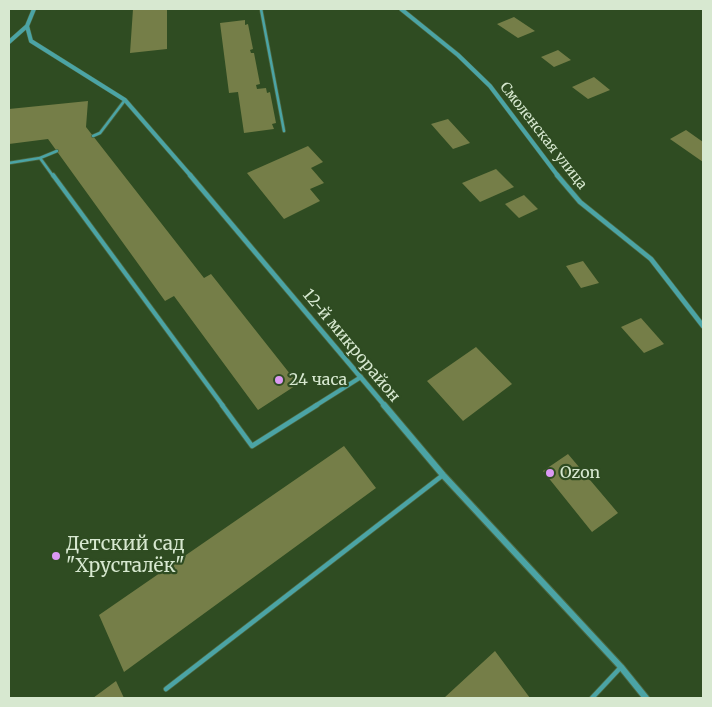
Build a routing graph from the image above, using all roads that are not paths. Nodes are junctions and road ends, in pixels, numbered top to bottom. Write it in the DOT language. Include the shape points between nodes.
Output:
graph roads {
  1 [pos="34,9"];
  2 [pos="261,9"];
  3 [pos="401,9"];
  4 [pos="27,26"];
  5 [pos="9,42"];
  6 [pos="125,100"];
  7 [pos="284,131"];
  8 [pos="93,136"];
  9 [pos="57,151"];
  10 [pos="40,158"];
  11 [pos="9,163"];
  12 [pos="703,326"];
  13 [pos="361,377"];
  14 [pos="443,475"];
  15 [pos="621,667"];
  16 [pos="166,689"];
  17 [pos="592,698"];
  18 [pos="646,698"];
  1 -- 4 [label="street"];
  2 -- 7 [label="lane"];
  3 -- 12 [label="street, Смоленская улица" via="458,55 490,86 580,202 651,259"];
  4 -- 5 [label="street"];
  4 -- 6 [label="street, 12-й микрорайон" via="31,41"];
  6 -- 8 [label="lane" via="100,133"];
  6 -- 13 [label="street, 12-й микрорайон"];
  9 -- 10 [label="lane"];
  10 -- 11 [label="lane"];
  10 -- 13 [label="lane" via="252,446"];
  13 -- 14 [label="street, 12-й микрорайон"];
  14 -- 15 [label="street, 12-й микрорайон"];
  14 -- 16 [label="lane"];
  15 -- 17 [label="lane"];
  15 -- 18 [label="street, 12-й микрорайон"];
}
